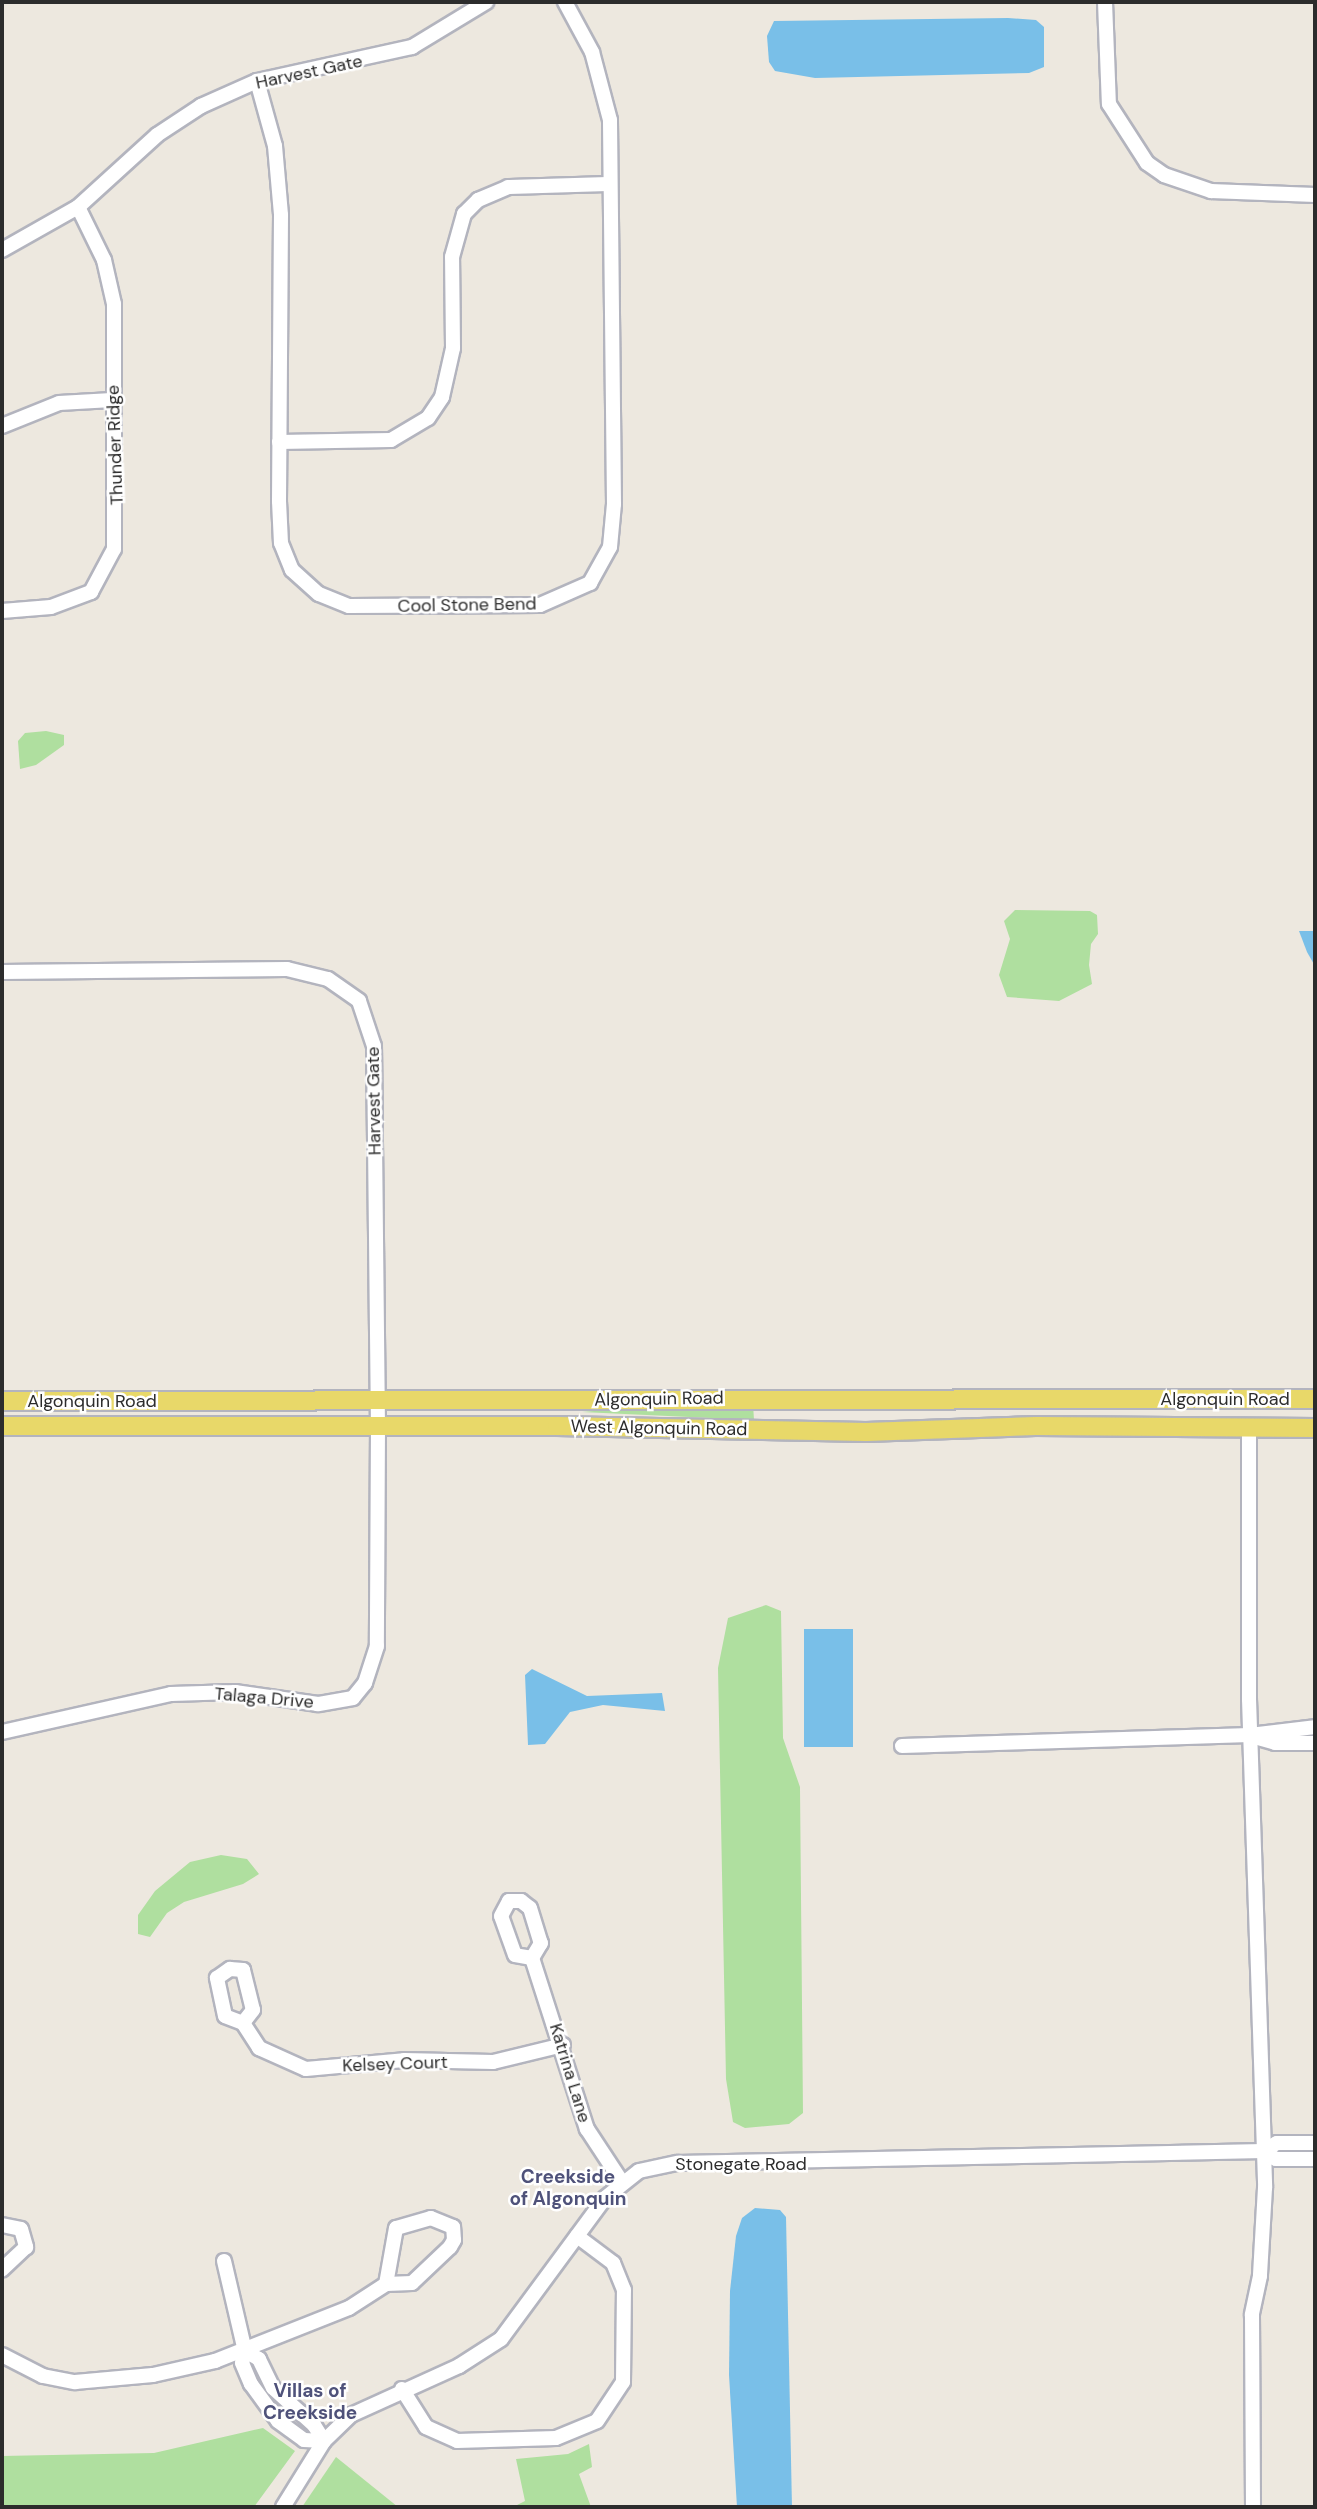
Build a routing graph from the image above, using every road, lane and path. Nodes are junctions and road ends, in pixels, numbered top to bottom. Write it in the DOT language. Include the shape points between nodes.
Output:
graph roads {
  1 [pos="486,2"];
  2 [pos="565,2"];
  3 [pos="1105,2"];
  4 [pos="257,80"];
  5 [pos="609,184"];
  6 [pos="1315,195"];
  7 [pos="78,207"];
  8 [pos="2,250"];
  9 [pos="112,400"];
  10 [pos="2,426"];
  11 [pos="279,442"];
  12 [pos="2,611"];
  13 [pos="2,972"];
  14 [pos="1315,1399"];
  15 [pos="2,1401"];
  16 [pos="378,1401"];
  17 [pos="2,1426"];
  18 [pos="1249,1426"];
  19 [pos="378,1427"];
  20 [pos="1315,1428"];
  21 [pos="1315,1727"];
  22 [pos="2,1732"];
  23 [pos="1250,1735"];
  24 [pos="1315,1743"];
  25 [pos="902,1746"];
  26 [pos="532,1958"];
  27 [pos="243,2023"];
  28 [pos="563,2045"];
  29 [pos="1315,2143"];
  30 [pos="1264,2151"];
  31 [pos="1315,2159"];
  32 [pos="622,2182"];
  33 [pos="2,2225"];
  34 [pos="577,2236"];
  35 [pos="224,2261"];
  36 [pos="2,2269"];
  37 [pos="386,2284"];
  38 [pos="244,2350"];
  39 [pos="4,2360"];
  40 [pos="402,2389"];
  41 [pos="324,2441"];
  42 [pos="283,2507"];
  43 [pos="1253,2507"];
  1 -- 4 [label="street, Harvest Gate" via="412,47"];
  2 -- 5 [label="street, Cool Stone Bend" via="592,52 605,96 610,120"];
  3 -- 6 [label="street" via="1110,104 1147,163 1164,175 1211,191"];
  4 -- 7 [label="street, Harvest Gate" via="201,106 157,135"];
  4 -- 11 [label="street, Cool Stone Bend" via="275,146 281,215"];
  5 -- 11 [label="street" via="508,187 478,200 464,215 452,257 453,348 442,397 428,418 391,440"];
  5 -- 11 [label="street, Cool Stone Bend" via="614,504 610,547 590,583 540,605 348,606 319,594 298,579 281,543"];
  7 -- 8 [label="street, Harvest Gate"];
  7 -- 9 [label="street, Thunder Ridge" via="104,260 114,304"];
  9 -- 10 [label="street" via="59,403"];
  9 -- 12 [label="street, Thunder Ridge" via="117,517 114,549 101,578 91,592 51,607"];
  13 -- 16 [label="street, Harvest Gate" via="287,969 328,979 359,1001 374,1046"];
  14 -- 16 [label="main road, Algonquin Road"];
  15 -- 16 [label="main road, Algonquin Road"];
  16 -- 19 [label="street, Talaga Drive"];
  17 -- 19 [label="main road, West Algonquin Road"];
  18 -- 19 [label="main road, West Algonquin Road" via="866,1432"];
  18 -- 20 [label="main road, West Algonquin Road"];
  18 -- 23 [label="street"];
  19 -- 22 [label="street, Talaga Drive" via="377,1646 365,1683 353,1698 318,1704 235,1692 171,1695"];
  21 -- 23 [label="street"];
  23 -- 24 [label="street" via="1275,1743"];
  23 -- 25 [label="street"];
  23 -- 30 [label="street"];
  26 -- 28 [label="street, Katrina Lane"];
  27 -- 28 [label="street, Kelsey Court" via="259,2048 306,2069 404,2060 493,2062"];
  28 -- 32 [label="street, Katrina Lane" via="587,2129"];
  29 -- 30 [label="street, Stonegate Road" via="1277,2143"];
  30 -- 31 [label="street, Stonegate Road" via="1276,2159"];
  30 -- 32 [label="street, Stonegate Road" via="661,2164"];
  30 -- 43 [label="street" via="1260,2276 1252,2315"];
  32 -- 34 [label="street, Stonegate Road"];
  33 -- 36 [label="street" via="21,2229 26,2247"];
  34 -- 40 [label="street, Stonegate Road" via="501,2339 459,2367"];
  34 -- 40 [label="street" via="613,2263 624,2290 622,2382 597,2420 556,2438 457,2441 426,2427"];
  35 -- 38 [label="street"];
  37 -- 37 [label="street" via="404,2287 423,2274 454,2239 453,2227 431,2218 396,2228 390,2239"];
  37 -- 38 [label="street" via="349,2308"];
  38 -- 39 [label="street" via="180,2370 102,2381 43,2376"];
  38 -- 41 [label="street" via="242,2363 251,2384 271,2412 303,2440"];
  40 -- 41 [label="street, Stonegate Road" via="366,2405"];
  41 -- 42 [label="street, Stonegate Road"];
}
